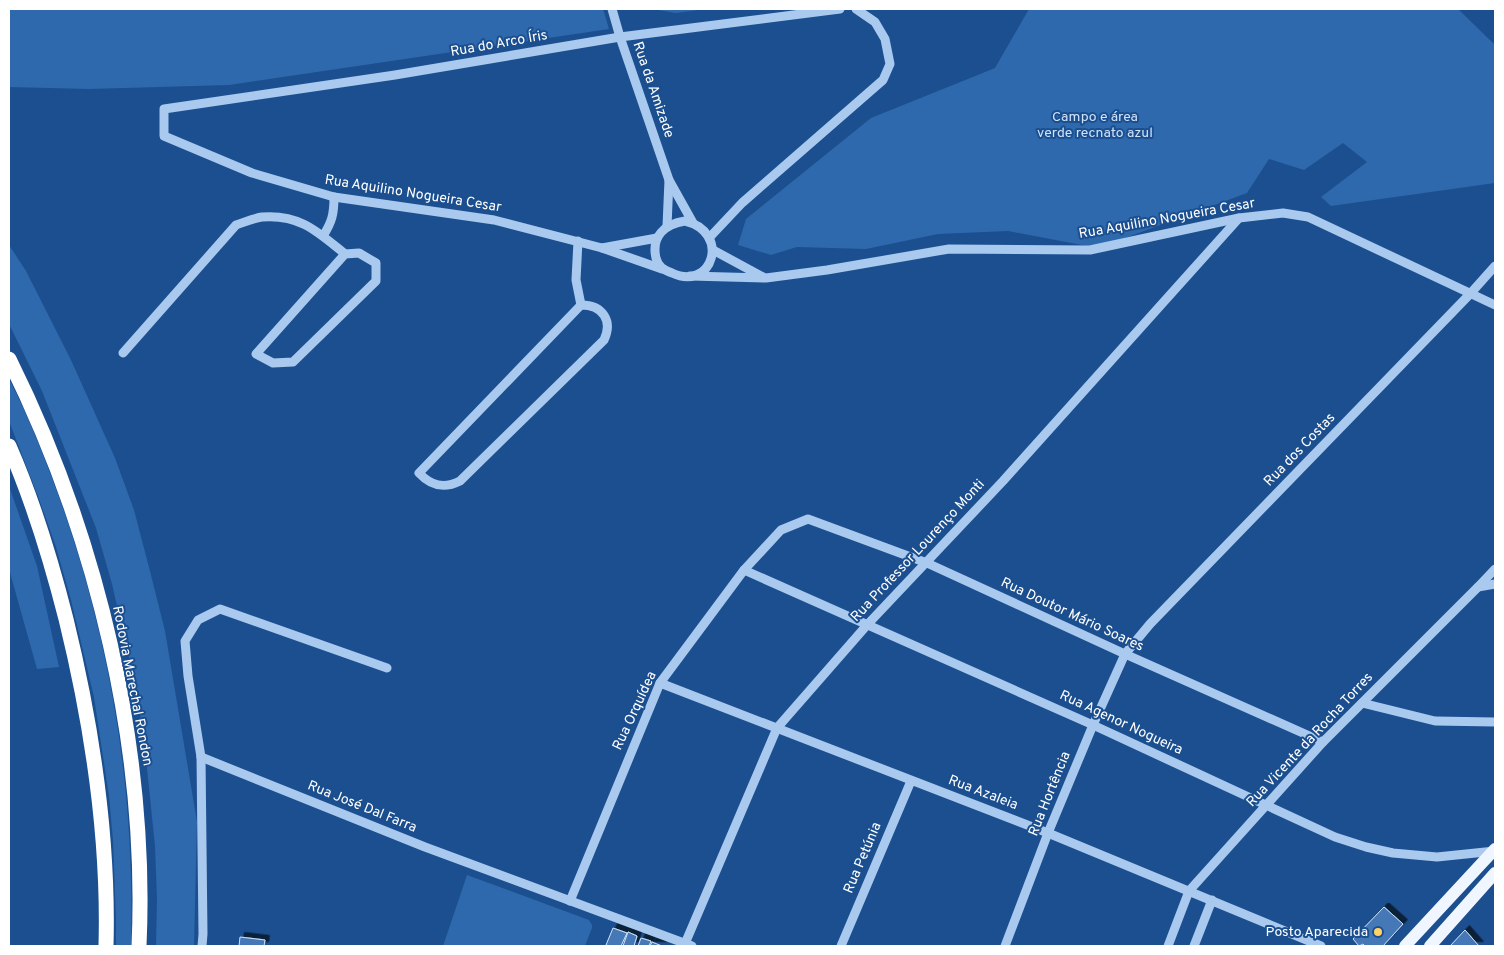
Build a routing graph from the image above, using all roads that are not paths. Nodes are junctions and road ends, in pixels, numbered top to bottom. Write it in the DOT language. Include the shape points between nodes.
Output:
graph roads {
  1 [pos="612,9"];
  2 [pos="840,9"];
  3 [pos="856,9"];
  4 [pos="620,37"];
  5 [pos="164,109"];
  6 [pos="669,180"];
  7 [pos="334,197"];
  8 [pos="1239,218"];
  9 [pos="693,223"];
  10 [pos="668,226"];
  11 [pos="323,236"];
  12 [pos="657,238"];
  13 [pos="709,238"];
  14 [pos="578,241"];
  15 [pos="602,248"];
  16 [pos="713,250"];
  17 [pos="345,254"];
  18 [pos="1495,266"];
  19 [pos="662,269"];
  20 [pos="690,276"];
  21 [pos="766,278"];
  22 [pos="1470,294"];
  23 [pos="582,305"];
  24 [pos="1495,305"];
  25 [pos="123,353"];
  26 [pos="9,359"];
  27 [pos="9,446"];
  28 [pos="808,519"];
  29 [pos="927,563"];
  30 [pos="1495,569"];
  31 [pos="744,570"];
  32 [pos="1495,584"];
  33 [pos="1478,587"];
  34 [pos="867,625"];
  35 [pos="1125,654"];
  36 [pos="387,668"];
  37 [pos="660,683"];
  38 [pos="1362,703"];
  39 [pos="1495,722"];
  40 [pos="1093,725"];
  41 [pos="777,728"];
  42 [pos="1322,742"];
  43 [pos="201,757"];
  44 [pos="911,781"];
  45 [pos="1266,806"];
  46 [pos="1048,833"];
  47 [pos="1494,851"];
  48 [pos="1495,873"];
  49 [pos="1189,891"];
  50 [pos="1212,900"];
  51 [pos="570,901"];
  52 [pos="106,942"];
  53 [pos="687,945"];
  54 [pos="139,946"];
  55 [pos="202,946"];
  56 [pos="841,946"];
  57 [pos="1005,946"];
  58 [pos="1168,946"];
  59 [pos="1194,946"];
  60 [pos="1321,946"];
  61 [pos="1406,946"];
  62 [pos="1430,946"];
  1 -- 4 [label="street, Rua da Amizade"];
  2 -- 4 [label="street, Rua do Arco Íris"];
  3 -- 13 [label="street" via="875,22 886,39 890,64 883,80 742,203"];
  4 -- 5 [label="street, Rua do Arco Íris" via="395,76"];
  4 -- 6 [label="street, Rua da Amizade"];
  5 -- 7 [label="street, Rua Aquilino Nogueira Cesar" via="164,136 252,173"];
  6 -- 9 [label="street, Rua da Amizade"];
  6 -- 10 [label="street, Rua da Amizade"];
  7 -- 11 [label="street" via="334,211"];
  7 -- 14 [label="street, Rua Aquilino Nogueira Cesar" via="494,220"];
  8 -- 21 [label="street, Rua Aquilino Nogueira Cesar" via="1090,250 949,249"];
  8 -- 22 [label="street, Rua Aquilino Nogueira Cesar" via="1283,213 1308,216"];
  8 -- 29 [label="street, Rua Professor Lourenço Monti"];
  9 -- 10 [label="street" via="674,222"];
  9 -- 13 [label="street"];
  10 -- 12 [label="street"];
  11 -- 17 [label="street"];
  11 -- 25 [label="street" via="312,227 288,218 261,217 236,224"];
  12 -- 15 [label="street, Rua Aquilino Nogueira Cesar"];
  12 -- 19 [label="street" via="656,260"];
  13 -- 16 [label="street"];
  14 -- 15 [label="street, Rua Aquilino Nogueira Cesar"];
  14 -- 23 [label="street" via="576,280"];
  15 -- 19 [label="street, Rua Aquilino Nogueira Cesar"];
  16 -- 20 [label="street" via="708,267 699,275"];
  16 -- 21 [label="street"];
  17 -- 17 [label="street" via="326,275 256,354 273,363 293,362 376,281 376,263 360,252"];
  18 -- 22 [label="street, Rua dos Costas"];
  19 -- 20 [label="street" via="678,276"];
  20 -- 21 [label="street, Rua Aquilino Nogueira Cesar"];
  22 -- 24 [label="street, Rua Aquilino Nogueira Cesar"];
  22 -- 35 [label="street, Rua dos Costas" via="1156,617"];
  23 -- 23 [label="street" via="419,473 425,480 442,486 460,481 604,340 608,326 602,312"];
  26 -- 54 [label="highway, Rodovia Marechal Rondon" via="39,422 76,521 112,654 130,754 135,805"];
  27 -- 52 [label="highway" via="48,553 85,704 99,800"];
  28 -- 29 [label="street, Rua Doutor Mário Soares"];
  28 -- 31 [label="street, Rua Orquídea" via="781,530"];
  29 -- 34 [label="street, Rua Professor Lourenço Monti"];
  29 -- 35 [label="street, Rua Doutor Mário Soares"];
  30 -- 33 [label="street, Rua Vicente da Rocha Torres"];
  31 -- 34 [label="street, Rua Agenor Nogueira"];
  31 -- 37 [label="street, Rua Orquídea"];
  32 -- 33 [label="street"];
  33 -- 38 [label="street, Rua Vicente da Rocha Torres"];
  34 -- 40 [label="street, Rua Agenor Nogueira"];
  34 -- 41 [label="street, Rua Professor Lourenço Monti"];
  35 -- 40 [label="street, Rua Hortência"];
  35 -- 42 [label="street, Rua Doutor Mário Soares"];
  36 -- 43 [label="street" via="220,610 198,620 185,641"];
  37 -- 41 [label="street, Rua Azaleia"];
  37 -- 51 [label="street, Rua Orquídea"];
  38 -- 39 [label="street" via="1435,720"];
  38 -- 42 [label="street, Rua Vicente da Rocha Torres"];
  40 -- 45 [label="street, Rua Agenor Nogueira"];
  40 -- 46 [label="street, Rua Hortência"];
  41 -- 44 [label="street, Rua Azaleia"];
  41 -- 53 [label="street, Rua Professor Lourenço Monti"];
  42 -- 45 [label="street, Rua Vicente da Rocha Torres"];
  43 -- 51 [label="street, Rua José Dal Farra"];
  43 -- 55 [label="street"];
  44 -- 46 [label="street, Rua Azaleia"];
  44 -- 56 [label="street, Rua Petúnia"];
  45 -- 47 [label="street, Rua Agenor Nogueira" via="1335,837 1394,853 1437,856"];
  45 -- 49 [label="street, Rua Vicente da Rocha Torres"];
  46 -- 49 [label="street, Rua Azaleia"];
  46 -- 57 [label="street, Rua Hortência"];
  47 -- 61 [label="main road"];
  48 -- 62 [label="main road"];
  49 -- 50 [label="street, Rua Azaleia"];
  49 -- 58 [label="street, Rua Vicente da Rocha Torres"];
  50 -- 59 [label="street"];
  50 -- 60 [label="street, Rua Azaleia"];
  51 -- 53 [label="street, Rua José Dal Farra"];
}
